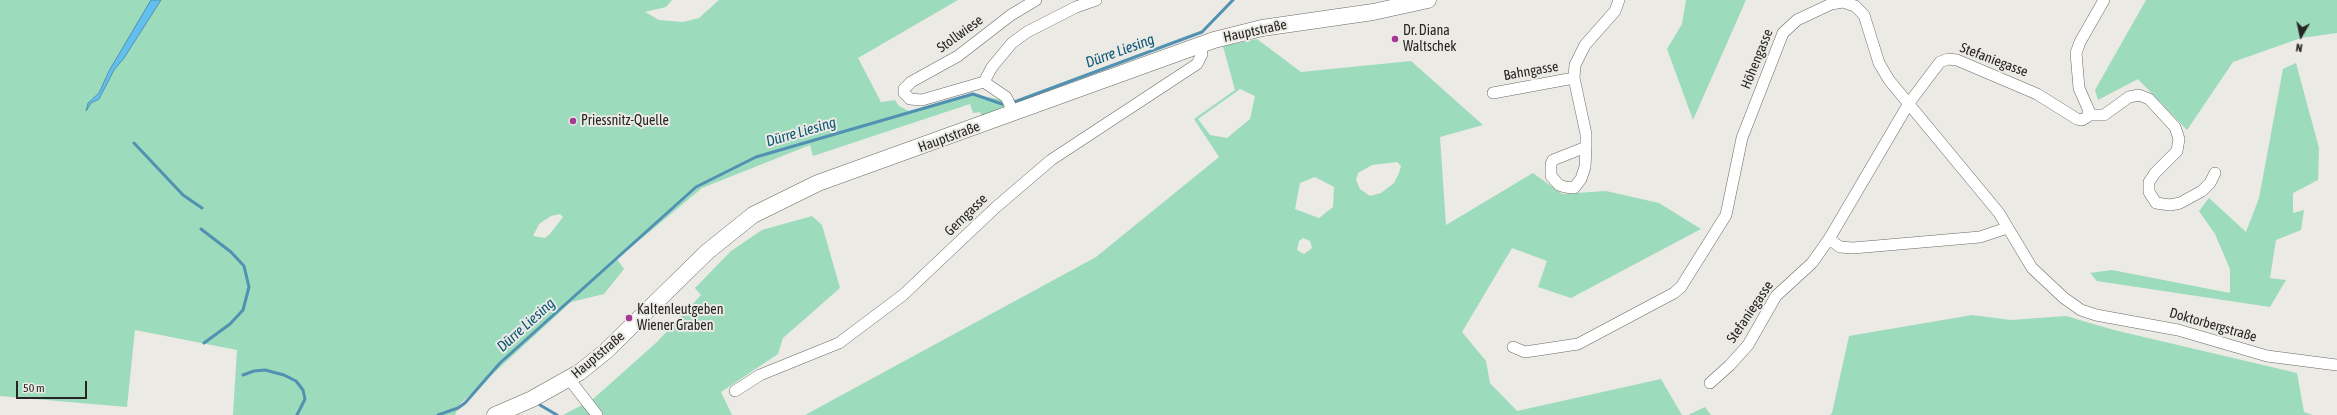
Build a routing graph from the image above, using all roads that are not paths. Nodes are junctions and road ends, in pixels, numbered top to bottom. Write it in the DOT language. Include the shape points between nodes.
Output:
graph roads {
  1 [pos="1036,0"];
  2 [pos="1096,0"];
  3 [pos="1428,0"];
  4 [pos="1618,0"];
  5 [pos="2104,0"];
  6 [pos="1200,45"];
  7 [pos="1574,78"];
  8 [pos="984,82"];
  9 [pos="1493,93"];
  10 [pos="1909,103"];
  11 [pos="1012,110"];
  12 [pos="2088,115"];
  13 [pos="1586,147"];
  14 [pos="2215,173"];
  15 [pos="2007,228"];
  16 [pos="1829,239"];
  17 [pos="2081,310"];
  18 [pos="1513,347"];
  19 [pos="2337,365"];
  20 [pos="568,379"];
  21 [pos="1710,382"];
  22 [pos="735,391"];
  23 [pos="495,415"];
  24 [pos="597,415"];
  1 -- 8 [label="street, Stollwiese" via="1011,15 958,56 911,82 904,89 904,93 910,99 922,100"];
  2 -- 8 [label="street" via="1076,7 1012,43 992,67"];
  3 -- 6 [label="main road, Hauptstraße" via="1373,12 1262,28"];
  4 -- 7 [label="street, Bahngasse" via="1615,11 1585,45 1575,65"];
  5 -- 12 [label="street" via="2076,53 2080,88"];
  6 -- 11 [label="main road, Hauptstraße"];
  6 -- 22 [label="street, Gerngasse" via="1202,54 1197,64 1051,160 995,208 903,295 839,343 760,375"];
  7 -- 9 [label="street, Bahngasse"];
  7 -- 13 [label="street, Bahngasse" via="1584,121"];
  8 -- 11 [label="street" via="1006,97"];
  10 -- 12 [label="street, Stefaniegasse" via="1937,64 1951,59 1992,73 2037,94 2078,120"];
  10 -- 15 [label="street, Höhengasse" via="1999,213"];
  10 -- 16 [label="street, Stefaniegasse"];
  10 -- 18 [label="street, Höhengasse" via="1883,72 1864,15 1855,6 1843,2 1835,3 1792,22 1781,37 1742,138 1726,215 1681,287 1578,344 1525,352"];
  11 -- 20 [label="main road, Hauptstraße" via="818,183 753,215 707,252 606,351"];
  12 -- 14 [label="street" via="2104,115 2129,97 2139,95 2148,99 2175,127 2179,140 2177,151 2155,173 2150,182 2149,192 2156,203 2170,206 2180,203 2202,191"];
  15 -- 16 [label="street" via="1980,237 1853,248 1840,247"];
  15 -- 17 [label="street, Höhengasse" via="2032,268"];
  16 -- 21 [label="street, Stefaniegasse" via="1812,263 1776,296 1748,344 1730,365"];
  17 -- 19 [label="street, Doktorbergstraße" via="2178,330 2267,356"];
  20 -- 23 [label="main road, Hauptstraße" via="532,399"];
  20 -- 24 [label="street"];
}
